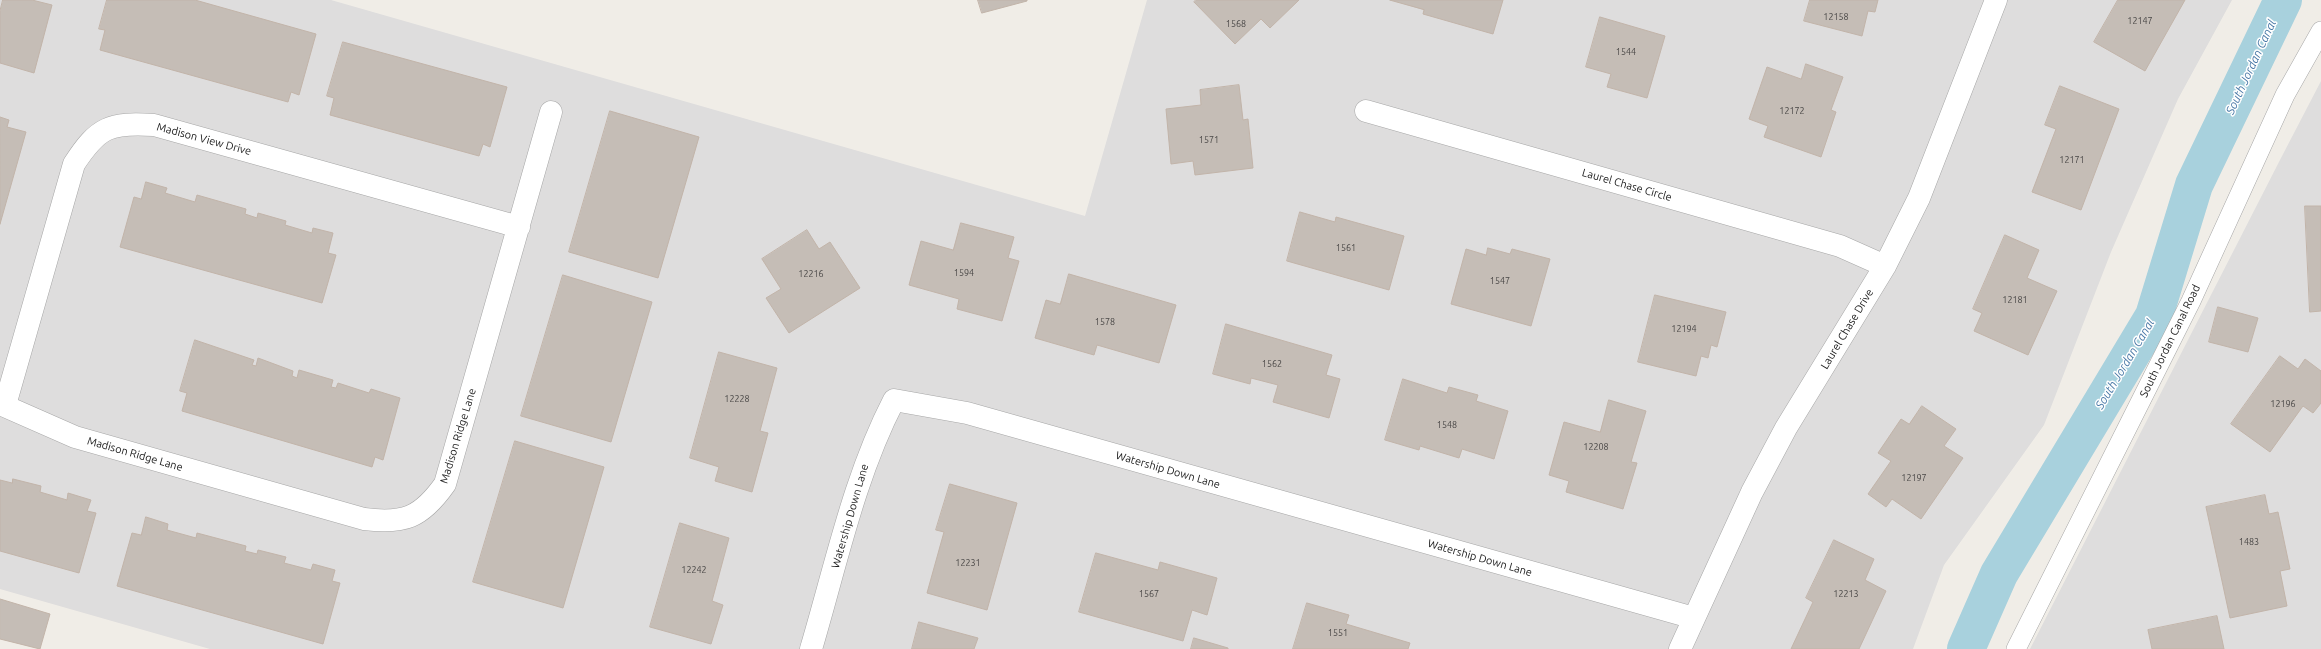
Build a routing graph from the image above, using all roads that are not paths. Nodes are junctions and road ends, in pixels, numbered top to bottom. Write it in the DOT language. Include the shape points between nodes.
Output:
graph roads {
  1 [pos="1996,0"];
  2 [pos="2321,31"];
  3 [pos="1366,111"];
  4 [pos="551,112"];
  5 [pos="519,227"];
  6 [pos="1885,266"];
  7 [pos="3,404"];
  8 [pos="1694,618"];
  9 [pos="811,649"];
  10 [pos="1680,649"];
  11 [pos="2016,649"];
  1 -- 6 [label="street, Laurel Chase Drive" via="1919,198"];
  2 -- 11 [label="lane, South Jordan Canal Road" via="2285,95 2191,301"];
  3 -- 6 [label="street, Laurel Chase Circle" via="1840,246"];
  4 -- 5 [label="street, Madison Ridge Lane"];
  5 -- 7 [label="street, Madison View Drive" via="154,124 132,123 109,127 89,142 74,164"];
  5 -- 7 [label="street, Madison Ridge Lane" via="445,484 432,504 412,517 388,522 364,519 76,437"];
  6 -- 8 [label="street, Laurel Chase Drive" via="1786,428 1752,492"];
  8 -- 9 [label="street, Watership Down Lane" via="967,413 894,400 866,462"];
  8 -- 10 [label="street, Laurel Chase Drive"];
}
